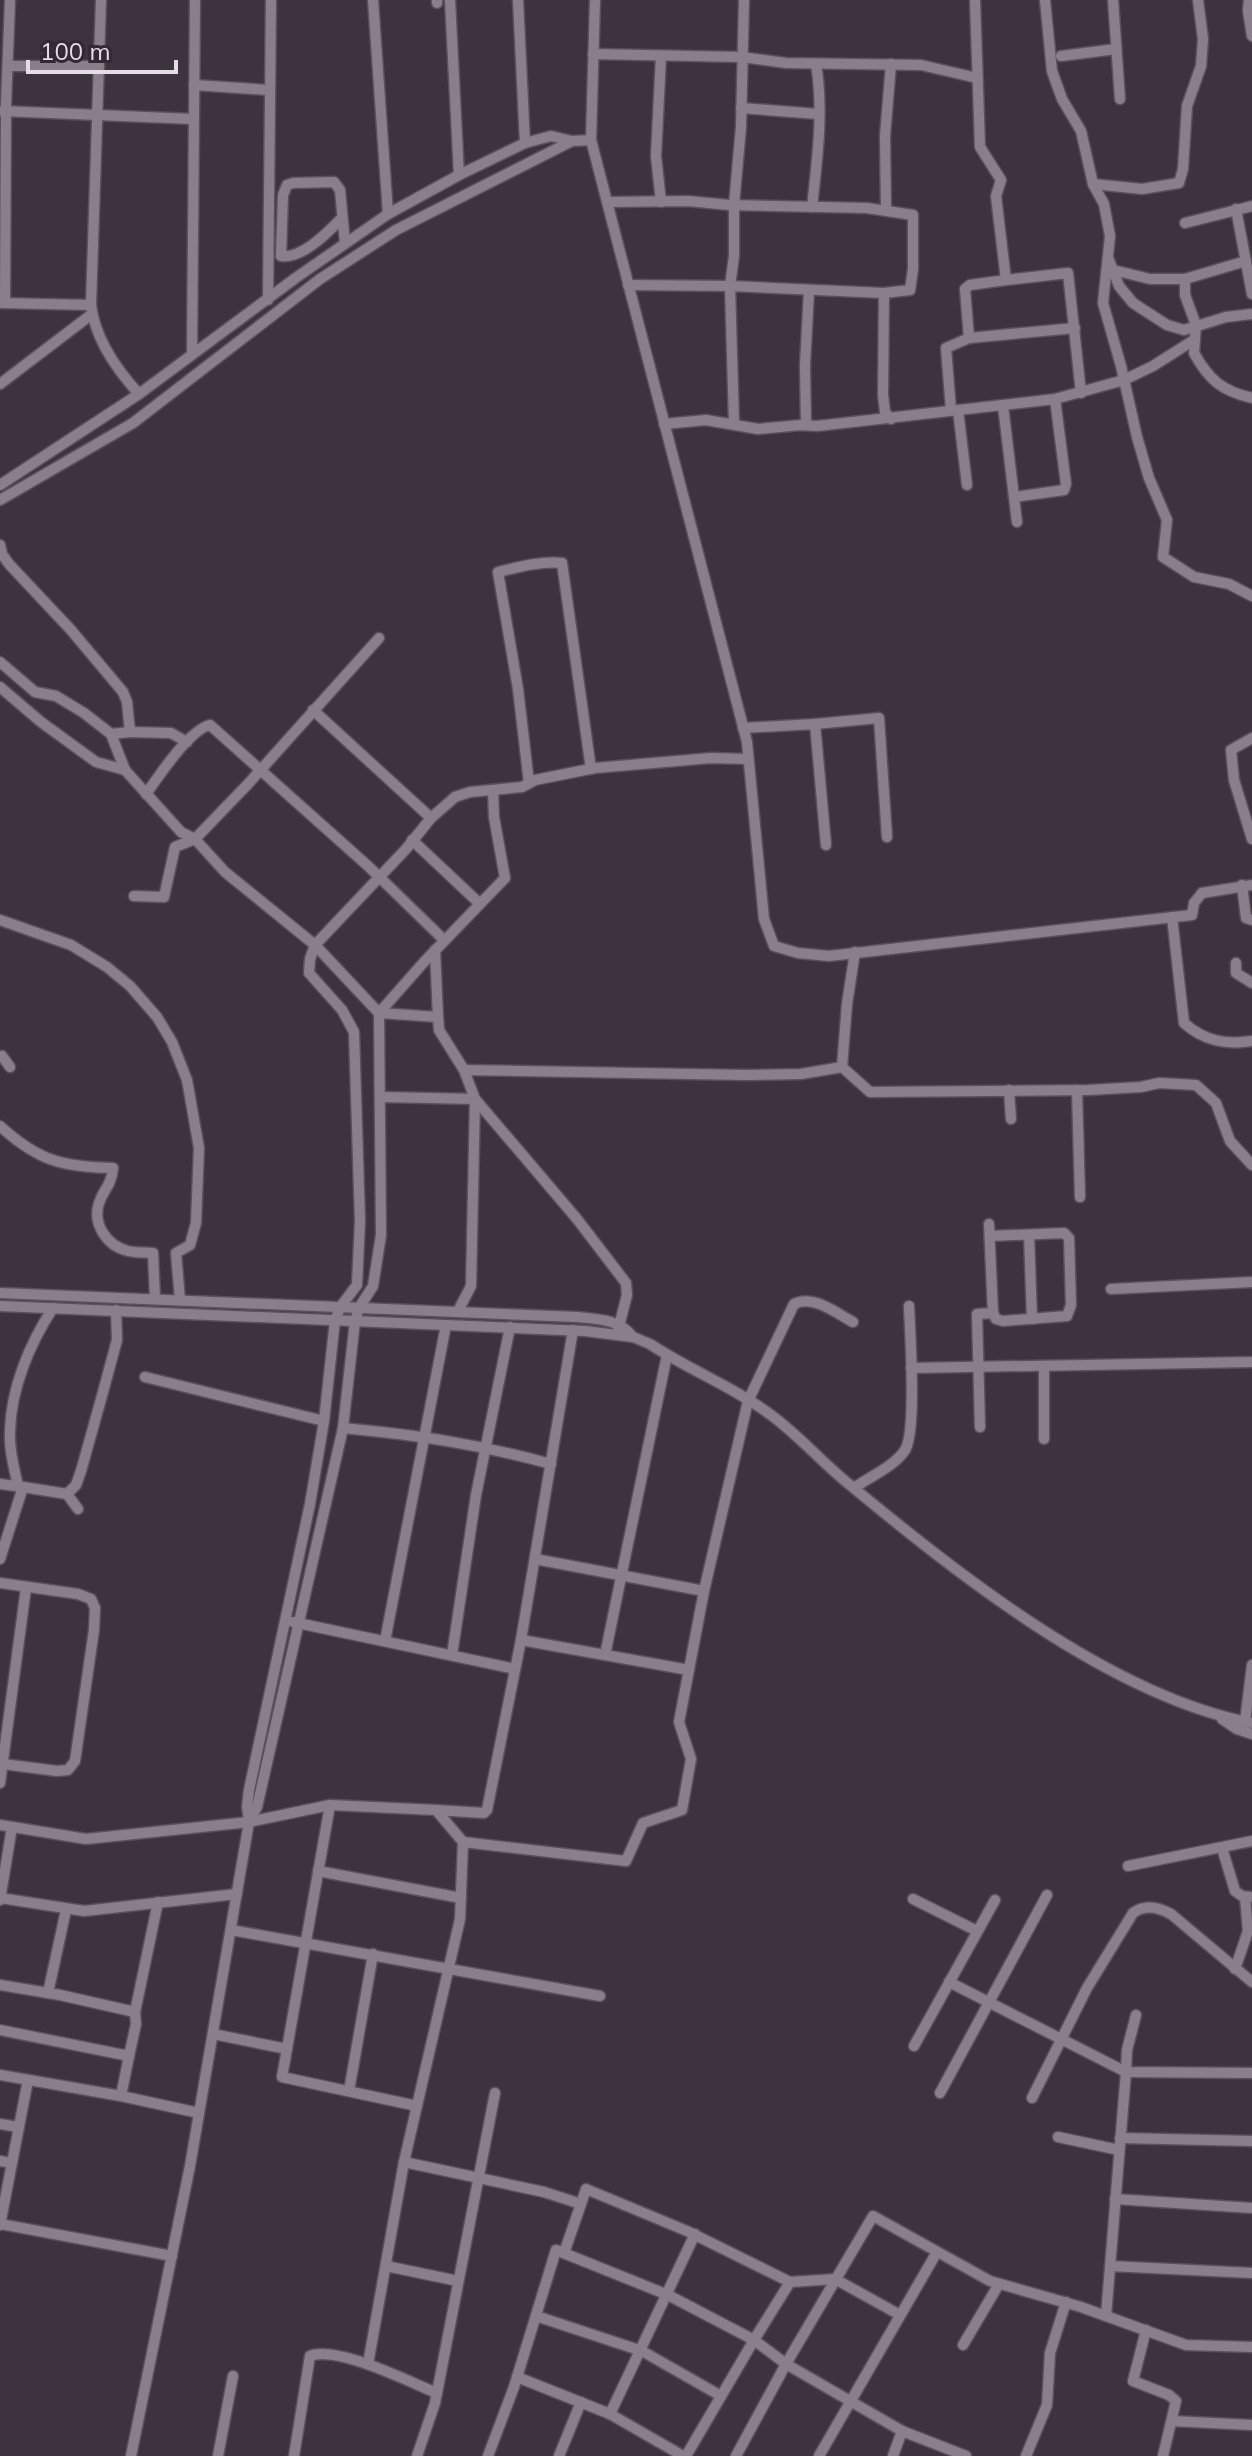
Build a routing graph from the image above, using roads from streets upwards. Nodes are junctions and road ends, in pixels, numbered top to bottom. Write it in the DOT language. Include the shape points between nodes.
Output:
graph roads {
  1 [pos="10,0"];
  2 [pos="101,0"];
  3 [pos="195,0"];
  4 [pos="271,0"];
  5 [pos="373,0"];
  6 [pos="450,0"];
  7 [pos="518,0"];
  8 [pos="595,0"];
  9 [pos="744,0"];
  10 [pos="975,0"];
  11 [pos="1045,0"];
  12 [pos="1113,0"];
  13 [pos="1198,0"];
  14 [pos="1249,0"];
  15 [pos="1252,36"];
  16 [pos="1116,49"];
  17 [pos="593,54"];
  18 [pos="661,56"];
  19 [pos="1061,56"];
  20 [pos="741,57"];
  21 [pos="816,64"];
  22 [pos="891,64"];
  23 [pos="9,66"];
  24 [pos="99,66"];
  25 [pos="977,78"];
  26 [pos="194,85"];
  27 [pos="269,90"];
  28 [pos="1120,99"];
  29 [pos="741,108"];
  30 [pos="3,111"];
  31 [pos="818,114"];
  32 [pos="97,116"];
  33 [pos="193,119"];
  34 [pos="591,140"];
  35 [pos="572,141"];
  36 [pos="525,143"];
  37 [pos="459,175"];
  38 [pos="1093,184"];
  39 [pos="607,202"];
  40 [pos="661,202"];
  41 [pos="734,205"];
  42 [pos="1252,206"];
  43 [pos="812,207"];
  44 [pos="1236,209"];
  45 [pos="886,210"];
  46 [pos="388,214"];
  47 [pos="341,219"];
  48 [pos="1185,223"];
  49 [pos="314,242"];
  50 [pos="345,243"];
  51 [pos="1108,256"];
  52 [pos="288,257"];
  53 [pos="322,260"];
  54 [pos="1246,261"];
  55 [pos="1113,270"];
  56 [pos="297,277"];
  57 [pos="1185,279"];
  58 [pos="1006,280"];
  59 [pos="628,285"];
  60 [pos="730,286"];
  61 [pos="809,291"];
  62 [pos="1252,292"];
  63 [pos="884,293"];
  64 [pos="268,300"];
  65 [pos="2,303"];
  66 [pos="91,309"];
  67 [pos="1252,314"];
  68 [pos="1196,325"];
  69 [pos="1075,328"];
  70 [pos="969,338"];
  71 [pos="1194,340"];
  72 [pos="192,354"];
  73 [pos="1124,380"];
  74 [pos="0,384"];
  75 [pos="1081,393"];
  76 [pos="139,394"];
  77 [pos="1252,398"];
  78 [pos="1055,399"];
  79 [pos="1003,406"];
  80 [pos="954,410"];
  81 [pos="891,419"];
  82 [pos="734,423"];
  83 [pos="664,424"];
  84 [pos="806,425"];
  85 [pos="0,485"];
  86 [pos="967,485"];
  87 [pos="1014,497"];
  88 [pos="0,500"];
  89 [pos="1017,522"];
  90 [pos="0,545"];
  91 [pos="1252,596"];
  92 [pos="379,638"];
  93 [pos="0,662"];
  94 [pos="0,687"];
  95 [pos="35,692"];
  96 [pos="23,706"];
  97 [pos="313,710"];
  98 [pos="815,724"];
  99 [pos="743,728"];
  100 [pos="130,732"];
  101 [pos="111,734"];
  102 [pos="1252,738"];
  103 [pos="187,742"];
  104 [pos="748,759"];
  105 [pos="591,769"];
  106 [pos="125,770"];
  107 [pos="259,771"];
  108 [pos="529,783"];
  109 [pos="493,790"];
  110 [pos="146,794"];
  111 [pos="431,818"];
  112 [pos="887,837"];
  113 [pos="195,839"];
  114 [pos="1252,839"];
  115 [pos="412,840"];
  116 [pos="826,845"];
  117 [pos="379,877"];
  118 [pos="1247,885"];
  119 [pos="134,896"];
  120 [pos="479,903"];
  121 [pos="1172,917"];
  122 [pos="0,920"];
  123 [pos="1252,920"];
  124 [pos="444,940"];
  125 [pos="315,945"];
  126 [pos="435,950"];
  127 [pos="855,952"];
  128 [pos="1236,963"];
  129 [pos="1252,983"];
  130 [pos="379,1013"];
  131 [pos="438,1017"];
  132 [pos="1252,1041"];
  133 [pos="0,1057"];
  134 [pos="10,1067"];
  135 [pos="842,1067"];
  136 [pos="464,1070"];
  137 [pos="1009,1090"];
  138 [pos="1077,1090"];
  139 [pos="382,1097"];
  140 [pos="475,1099"];
  141 [pos="1011,1119"];
  142 [pos="0,1126"];
  143 [pos="1252,1165"];
  144 [pos="1080,1197"];
  145 [pos="989,1224"];
  146 [pos="1029,1235"];
  147 [pos="990,1236"];
  148 [pos="1252,1282"];
  149 [pos="1111,1289"];
  150 [pos="0,1293"];
  151 [pos="155,1299"];
  152 [pos="180,1300"];
  153 [pos="0,1306"];
  154 [pos="341,1306"];
  155 [pos="909,1306"];
  156 [pos="53,1308"];
  157 [pos="359,1308"];
  158 [pos="116,1310"];
  159 [pos="458,1311"];
  160 [pos="993,1313"];
  161 [pos="1032,1319"];
  162 [pos="335,1320"];
  163 [pos="355,1321"];
  164 [pos="853,1322"];
  165 [pos="446,1325"];
  166 [pos="510,1327"];
  167 [pos="573,1330"];
  168 [pos="618,1330"];
  169 [pos="667,1355"];
  170 [pos="1252,1362"];
  171 [pos="911,1368"];
  172 [pos="979,1368"];
  173 [pos="1044,1368"];
  174 [pos="145,1377"];
  175 [pos="748,1401"];
  176 [pos="324,1421"];
  177 [pos="980,1427"];
  178 [pos="343,1428"];
  179 [pos="424,1436"];
  180 [pos="1044,1439"];
  181 [pos="486,1446"];
  182 [pos="551,1464"];
  183 [pos="0,1484"];
  184 [pos="20,1487"];
  185 [pos="854,1488"];
  186 [pos="67,1494"];
  187 [pos="78,1509"];
  188 [pos="0,1559"];
  189 [pos="535,1559"];
  190 [pos="622,1575"];
  191 [pos="0,1583"];
  192 [pos="26,1588"];
  193 [pos="704,1591"];
  194 [pos="286,1621"];
  195 [pos="300,1623"];
  196 [pos="521,1640"];
  197 [pos="385,1641"];
  198 [pos="452,1655"];
  199 [pos="605,1655"];
  200 [pos="1252,1665"];
  201 [pos="515,1669"];
  202 [pos="689,1670"];
  203 [pos="5,1696"];
  204 [pos="1247,1726"];
  205 [pos="3,1764"];
  206 [pos="0,1783"];
  207 [pos="330,1805"];
  208 [pos="436,1810"];
  209 [pos="249,1822"];
  210 [pos="0,1825"];
  211 [pos="12,1827"];
  212 [pos="1252,1841"];
  213 [pos="463,1842"];
  214 [pos="1222,1848"];
  215 [pos="1128,1866"];
  216 [pos="318,1871"];
  217 [pos="237,1894"];
  218 [pos="1047,1895"];
  219 [pos="1249,1897"];
  220 [pos="461,1898"];
  221 [pos="0,1899"];
  222 [pos="913,1899"];
  223 [pos="995,1900"];
  224 [pos="158,1902"];
  225 [pos="66,1910"];
  226 [pos="231,1930"];
  227 [pos="977,1931"];
  228 [pos="305,1942"];
  229 [pos="373,1954"];
  230 [pos="449,1968"];
  231 [pos="1235,1969"];
  232 [pos="949,1982"];
  233 [pos="1252,1982"];
  234 [pos="0,1985"];
  235 [pos="48,1993"];
  236 [pos="600,1996"];
  237 [pos="988,2001"];
  238 [pos="135,2012"];
  239 [pos="1136,2015"];
  240 [pos="0,2030"];
  241 [pos="213,2034"];
  242 [pos="1061,2037"];
  243 [pos="914,2046"];
  244 [pos="287,2049"];
  245 [pos="129,2056"];
  246 [pos="1126,2072"];
  247 [pos="1252,2073"];
  248 [pos="0,2075"];
  249 [pos="28,2080"];
  250 [pos="349,2091"];
  251 [pos="495,2093"];
  252 [pos="940,2093"];
  253 [pos="121,2096"];
  254 [pos="1032,2098"];
  255 [pos="417,2106"];
  256 [pos="199,2113"];
  257 [pos="0,2124"];
  258 [pos="18,2127"];
  259 [pos="1058,2137"];
  260 [pos="1120,2138"];
  261 [pos="1252,2141"];
  262 [pos="1119,2150"];
  263 [pos="0,2161"];
  264 [pos="404,2162"];
  265 [pos="12,2163"];
  266 [pos="479,2180"];
  267 [pos="1115,2199"];
  268 [pos="581,2204"];
  269 [pos="1252,2208"];
  270 [pos="0,2224"];
  271 [pos="695,2234"];
  272 [pos="937,2252"];
  273 [pos="564,2253"];
  274 [pos="172,2256"];
  275 [pos="386,2266"];
  276 [pos="1110,2266"];
  277 [pos="1252,2273"];
  278 [pos="835,2279"];
  279 [pos="458,2281"];
  280 [pos="790,2282"];
  281 [pos="999,2284"];
  282 [pos="668,2295"];
  283 [pos="1066,2302"];
  284 [pos="900,2315"];
  285 [pos="536,2316"];
  286 [pos="1106,2316"];
  287 [pos="1146,2330"];
  288 [pos="754,2340"];
  289 [pos="963,2345"];
  290 [pos="1252,2347"];
  291 [pos="642,2351"];
  292 [pos="368,2364"];
  293 [pos="786,2364"];
  294 [pos="233,2376"];
  295 [pos="517,2377"];
  296 [pos="437,2393"];
  297 [pos="721,2396"];
  298 [pos="849,2400"];
  299 [pos="581,2402"];
  300 [pos="610,2414"];
  301 [pos="1172,2421"];
  302 [pos="1252,2425"];
  303 [pos="902,2431"];
  304 [pos="221,2455"];
  305 [pos="961,2455"];
  306 [pos="131,2456"];
  307 [pos="294,2456"];
  308 [pos="417,2456"];
  309 [pos="488,2456"];
  310 [pos="559,2456"];
  311 [pos="685,2456"];
  312 [pos="736,2456"];
  313 [pos="819,2456"];
  314 [pos="893,2456"];
  315 [pos="1026,2456"];
  316 [pos="1163,2456"];
  1 -- 23 [label="street"];
  2 -- 24 [label="street"];
  3 -- 26 [label="street"];
  4 -- 27 [label="street"];
  5 -- 46 [label="street"];
  6 -- 37 [label="street"];
  7 -- 36 [label="street"];
  8 -- 17 [label="street"];
  9 -- 20 [label="street"];
  10 -- 25 [label="street"];
  11 -- 38 [label="street" via="1052,71 1081,131"];
  12 -- 16 [label="street"];
  13 -- 38 [label="street" via="1201,66 1187,106 1179,183 1142,189"];
  14 -- 15 [label="street"];
  16 -- 19 [label="street"];
  16 -- 28 [label="street"];
  17 -- 18 [label="street"];
  17 -- 34 [label="street"];
  18 -- 20 [label="street"];
  18 -- 40 [label="street" via="656,156"];
  20 -- 21 [label="street"];
  20 -- 29 [label="street"];
  21 -- 22 [label="street"];
  21 -- 31 [label="street"];
  22 -- 25 [label="street"];
  22 -- 45 [label="street"];
  23 -- 24 [label="street"];
  23 -- 30 [label="street"];
  24 -- 32 [label="street"];
  25 -- 58 [label="street" via="980,147 1001,180 996,196"];
  26 -- 27 [label="street"];
  26 -- 33 [label="street"];
  27 -- 64 [label="street"];
  29 -- 31 [label="street"];
  29 -- 41 [label="street"];
  30 -- 32 [label="street"];
  30 -- 65 [label="street"];
  31 -- 43 [label="street"];
  32 -- 33 [label="street"];
  32 -- 66 [label="street"];
  33 -- 72 [label="street"];
  34 -- 35 [label="street"];
  34 -- 39 [label="street"];
  35 -- 36 [label="street" via="551,136"];
  35 -- 88 [label="street" via="396,230 320,279 133,423"];
  36 -- 37 [label="street"];
  37 -- 46 [label="street"];
  38 -- 51 [label="street" via="1104,204"];
  39 -- 40 [label="street"];
  39 -- 59 [label="street"];
  40 -- 41 [label="street"];
  41 -- 43 [label="street"];
  41 -- 60 [label="street"];
  42 -- 44 [label="street"];
  43 -- 45 [label="street"];
  44 -- 48 [label="street"];
  44 -- 54 [label="street"];
  45 -- 63 [label="street" via="913,215 914,229 910,290"];
  46 -- 50 [label="street"];
  47 -- 49 [label="street"];
  47 -- 50 [label="street"];
  47 -- 52 [label="street" via="340,190 334,182 287,185 280,248 281,256"];
  49 -- 52 [label="street"];
  49 -- 53 [label="street"];
  50 -- 53 [label="street"];
  51 -- 55 [label="street"];
  51 -- 73 [label="street" via="1103,303"];
  52 -- 56 [label="street"];
  53 -- 56 [label="street"];
  54 -- 57 [label="street"];
  54 -- 62 [label="street"];
  55 -- 57 [label="street" via="1150,279"];
  55 -- 68 [label="street" via="1133,303 1153,318 1184,330"];
  56 -- 64 [label="street"];
  57 -- 68 [label="street"];
  58 -- 69 [label="street" via="1068,273"];
  58 -- 70 [label="street" via="965,289"];
  59 -- 60 [label="street"];
  59 -- 83 [label="street"];
  60 -- 61 [label="street"];
  60 -- 82 [label="street"];
  61 -- 63 [label="street"];
  61 -- 84 [label="street"];
  63 -- 81 [label="street" via="883,395"];
  64 -- 72 [label="street"];
  65 -- 66 [label="street"];
  66 -- 74 [label="street"];
  66 -- 76 [label="street" via="110,356"];
  67 -- 68 [label="street"];
  68 -- 71 [label="street"];
  69 -- 70 [label="street"];
  69 -- 75 [label="street"];
  70 -- 80 [label="street" via="946,348"];
  71 -- 73 [label="street"];
  71 -- 77 [label="street" via="1194,353 1213,380 1229,393"];
  72 -- 76 [label="street"];
  73 -- 75 [label="street"];
  73 -- 91 [label="street" via="1149,478 1167,520 1163,557 1194,577 1229,584"];
  75 -- 78 [label="street"];
  76 -- 85 [label="street"];
  78 -- 79 [label="street"];
  78 -- 87 [label="street" via="1064,490"];
  79 -- 80 [label="street"];
  79 -- 87 [label="street"];
  80 -- 81 [label="street"];
  80 -- 86 [label="street"];
  81 -- 84 [label="street"];
  82 -- 83 [label="street"];
  82 -- 84 [label="street" via="758,429"];
  83 -- 99 [label="street"];
  87 -- 89 [label="street"];
  90 -- 100 [label="street" via="9,564 119,685"];
  92 -- 97 [label="street"];
  93 -- 95 [label="street"];
  94 -- 96 [label="street"];
  95 -- 96 [label="street"];
  95 -- 101 [label="street" via="56,696"];
  96 -- 106 [label="street" via="96,762"];
  97 -- 107 [label="street"];
  97 -- 111 [label="street"];
  98 -- 99 [label="street"];
  98 -- 112 [label="street" via="879,718"];
  98 -- 116 [label="street"];
  99 -- 104 [label="street"];
  100 -- 101 [label="street"];
  100 -- 103 [label="street" via="171,733"];
  101 -- 106 [label="street"];
  102 -- 114 [label="street" via="1231,750"];
  103 -- 107 [label="street" via="210,725"];
  103 -- 110 [label="street"];
  104 -- 105 [label="street"];
  104 -- 127 [label="street" via="764,919 774,946 813,955"];
  105 -- 108 [label="street"];
  105 -- 108 [label="street" via="562,563 520,567 498,572"];
  106 -- 110 [label="street"];
  107 -- 113 [label="street"];
  107 -- 117 [label="street"];
  108 -- 109 [label="street"];
  109 -- 111 [label="street" via="455,797"];
  109 -- 120 [label="street" via="505,878"];
  110 -- 113 [label="street" via="181,832"];
  111 -- 115 [label="street"];
  113 -- 119 [label="street" via="173,850 164,897"];
  113 -- 125 [label="street" via="225,872"];
  115 -- 117 [label="street"];
  115 -- 120 [label="street"];
  117 -- 124 [label="street"];
  117 -- 125 [label="street"];
  118 -- 121 [label="street" via="1202,893 1192,915"];
  118 -- 123 [label="street" via="1246,918"];
  120 -- 124 [label="street"];
  121 -- 127 [label="street"];
  121 -- 132 [label="street" via="1184,1023 1224,1043"];
  122 -- 152 [label="street" via="71,945 130,986 157,1017 183,1064 199,1148 196,1223 190,1245 176,1253"];
  124 -- 126 [label="street"];
  125 -- 130 [label="street"];
  125 -- 154 [label="street" via="309,973 342,1010 355,1044 357,1285"];
  126 -- 130 [label="street"];
  126 -- 131 [label="street"];
  127 -- 135 [label="street"];
  128 -- 129 [label="street" via="1236,973"];
  130 -- 131 [label="street"];
  130 -- 139 [label="street"];
  131 -- 136 [label="street" via="439,1030"];
  133 -- 134 [label="street"];
  135 -- 136 [label="street" via="746,1075"];
  135 -- 137 [label="street" via="870,1092"];
  136 -- 140 [label="street"];
  137 -- 138 [label="street"];
  137 -- 141 [label="street"];
  138 -- 143 [label="street" via="1196,1085 1216,1103 1230,1141"];
  138 -- 144 [label="street"];
  139 -- 140 [label="street"];
  139 -- 157 [label="street" via="381,1235 373,1286"];
  140 -- 159 [label="street" via="471,1286"];
  140 -- 168 [label="street" via="620,1273 627,1295"];
  142 -- 151 [label="street" via="43,1157 72,1167 113,1168 111,1184 99,1203 99,1224 111,1243 153,1253"];
  145 -- 147 [label="street"];
  146 -- 147 [label="street"];
  146 -- 161 [label="street"];
  146 -- 161 [label="street" via="1064,1233 1069,1238 1071,1309 1063,1317"];
  147 -- 160 [label="street"];
  148 -- 149 [label="street"];
  150 -- 151 [label="street"];
  151 -- 152 [label="street"];
  152 -- 154 [label="street"];
  153 -- 156 [label="street"];
  154 -- 157 [label="street"];
  154 -- 162 [label="street"];
  155 -- 171 [label="street"];
  156 -- 158 [label="street"];
  156 -- 184 [label="street" via="32,1342 11,1415 10,1444"];
  157 -- 159 [label="street"];
  157 -- 163 [label="street"];
  158 -- 162 [label="street"];
  158 -- 186 [label="street" via="117,1340 81,1471"];
  159 -- 168 [label="street" via="606,1320"];
  160 -- 161 [label="street" via="999,1321"];
  160 -- 172 [label="street" via="977,1314"];
  162 -- 163 [label="street"];
  162 -- 176 [label="street"];
  163 -- 165 [label="street"];
  163 -- 178 [label="street"];
  164 -- 175 [label="street" via="814,1301 794,1304"];
  165 -- 166 [label="street"];
  165 -- 179 [label="street"];
  166 -- 167 [label="street"];
  166 -- 181 [label="street"];
  167 -- 168 [label="street"];
  167 -- 182 [label="street"];
  168 -- 169 [label="street"];
  169 -- 175 [label="street"];
  169 -- 190 [label="street"];
  170 -- 173 [label="street"];
  171 -- 172 [label="street"];
  171 -- 185 [label="street" via="910,1440 903,1453"];
  172 -- 173 [label="street"];
  172 -- 177 [label="street"];
  173 -- 180 [label="street"];
  174 -- 176 [label="street"];
  175 -- 185 [label="street" via="771,1414"];
  175 -- 193 [label="street"];
  176 -- 194 [label="street"];
  178 -- 179 [label="street"];
  178 -- 195 [label="street"];
  179 -- 181 [label="street"];
  179 -- 197 [label="street"];
  181 -- 182 [label="street"];
  181 -- 198 [label="street"];
  182 -- 189 [label="street"];
  183 -- 184 [label="street"];
  184 -- 186 [label="street"];
  184 -- 188 [label="street"];
  185 -- 204 [label="street" via="977,1584 1059,1639 1189,1706"];
  186 -- 187 [label="street"];
  189 -- 190 [label="street"];
  189 -- 196 [label="street"];
  190 -- 193 [label="street"];
  190 -- 199 [label="street"];
  191 -- 192 [label="street"];
  192 -- 203 [label="street"];
  192 -- 205 [label="street" via="78,1594 91,1599 95,1608 82,1724 75,1761 68,1770"];
  193 -- 202 [label="street"];
  194 -- 195 [label="street"];
  194 -- 209 [label="street" via="249,1790"];
  195 -- 197 [label="street"];
  195 -- 209 [label="street" via="257,1807"];
  196 -- 199 [label="street"];
  196 -- 201 [label="street"];
  197 -- 198 [label="street"];
  198 -- 201 [label="street"];
  199 -- 202 [label="street"];
  200 -- 204 [label="street"];
  201 -- 208 [label="street" via="487,1810"];
  202 -- 213 [label="street" via="679,1722 691,1759 682,1810 643,1823 626,1861"];
  203 -- 205 [label="street"];
  205 -- 206 [label="street"];
  207 -- 208 [label="street"];
  207 -- 209 [label="street"];
  207 -- 216 [label="street"];
  208 -- 213 [label="street"];
  209 -- 211 [label="street" via="86,1839"];
  209 -- 217 [label="street"];
  210 -- 211 [label="street"];
  211 -- 221 [label="street"];
  212 -- 214 [label="street"];
  213 -- 220 [label="street"];
  214 -- 215 [label="street"];
  214 -- 219 [label="street" via="1235,1891"];
  216 -- 220 [label="street"];
  216 -- 228 [label="street"];
  217 -- 224 [label="street"];
  217 -- 226 [label="street"];
  218 -- 237 [label="street"];
  219 -- 231 [label="street" via="1248,1931"];
  220 -- 230 [label="street"];
  221 -- 225 [label="street"];
  222 -- 227 [label="street"];
  223 -- 227 [label="street"];
  224 -- 225 [label="street"];
  224 -- 238 [label="street"];
  225 -- 235 [label="street"];
  226 -- 228 [label="street"];
  226 -- 241 [label="street"];
  227 -- 232 [label="street"];
  228 -- 229 [label="street"];
  228 -- 244 [label="street"];
  229 -- 230 [label="street"];
  229 -- 250 [label="street"];
  230 -- 236 [label="street"];
  230 -- 255 [label="street"];
  231 -- 233 [label="street"];
  231 -- 242 [label="street" via="1171,1914 1139,1909"];
  232 -- 237 [label="street"];
  232 -- 243 [label="street"];
  234 -- 235 [label="street"];
  235 -- 238 [label="street"];
  237 -- 242 [label="street"];
  237 -- 252 [label="street"];
  238 -- 245 [label="street"];
  239 -- 246 [label="street"];
  240 -- 245 [label="street"];
  241 -- 244 [label="street"];
  241 -- 256 [label="street"];
  242 -- 246 [label="street"];
  242 -- 254 [label="street"];
  244 -- 250 [label="street" via="282,2077"];
  245 -- 253 [label="street"];
  246 -- 247 [label="street"];
  246 -- 260 [label="street"];
  248 -- 249 [label="street"];
  249 -- 253 [label="street"];
  249 -- 258 [label="street"];
  250 -- 255 [label="street"];
  251 -- 266 [label="street"];
  253 -- 256 [label="street"];
  255 -- 264 [label="street"];
  256 -- 274 [label="street"];
  257 -- 258 [label="street"];
  258 -- 265 [label="street"];
  259 -- 262 [label="street"];
  260 -- 261 [label="street"];
  260 -- 262 [label="street"];
  262 -- 267 [label="street"];
  263 -- 265 [label="street"];
  264 -- 266 [label="street"];
  264 -- 275 [label="street"];
  265 -- 270 [label="street"];
  266 -- 268 [label="street"];
  266 -- 279 [label="street"];
  267 -- 269 [label="street"];
  267 -- 276 [label="street"];
  268 -- 271 [label="street" via="586,2189"];
  268 -- 273 [label="street"];
  270 -- 274 [label="street"];
  271 -- 280 [label="street"];
  271 -- 282 [label="street"];
  272 -- 278 [label="street" via="873,2216"];
  272 -- 281 [label="street"];
  272 -- 284 [label="street"];
  273 -- 282 [label="street"];
  273 -- 285 [label="street" via="556,2250"];
  274 -- 306 [label="street"];
  275 -- 279 [label="street"];
  275 -- 292 [label="street"];
  276 -- 277 [label="street"];
  276 -- 286 [label="street"];
  278 -- 280 [label="street"];
  278 -- 284 [label="street"];
  278 -- 293 [label="street"];
  279 -- 296 [label="street"];
  280 -- 288 [label="street"];
  281 -- 283 [label="street"];
  281 -- 289 [label="street"];
  282 -- 288 [label="street"];
  282 -- 291 [label="street"];
  283 -- 286 [label="street"];
  283 -- 315 [label="street" via="1050,2353 1047,2405"];
  284 -- 298 [label="street"];
  285 -- 291 [label="street"];
  285 -- 295 [label="street"];
  286 -- 287 [label="street"];
  287 -- 290 [label="street" via="1186,2345"];
  287 -- 301 [label="street" via="1133,2381 1175,2398"];
  288 -- 293 [label="street"];
  288 -- 297 [label="street"];
  291 -- 297 [label="street"];
  291 -- 300 [label="street"];
  292 -- 296 [label="street"];
  292 -- 307 [label="street" via="320,2352 310,2356"];
  293 -- 298 [label="street"];
  293 -- 312 [label="street"];
  294 -- 304 [label="street"];
  295 -- 299 [label="street"];
  295 -- 309 [label="street"];
  296 -- 308 [label="street"];
  297 -- 311 [label="street"];
  298 -- 303 [label="street"];
  298 -- 313 [label="street"];
  299 -- 300 [label="street"];
  299 -- 310 [label="street"];
  300 -- 311 [label="street"];
  301 -- 302 [label="street"];
  301 -- 316 [label="street"];
  303 -- 305 [label="street"];
  303 -- 314 [label="street"];
}
